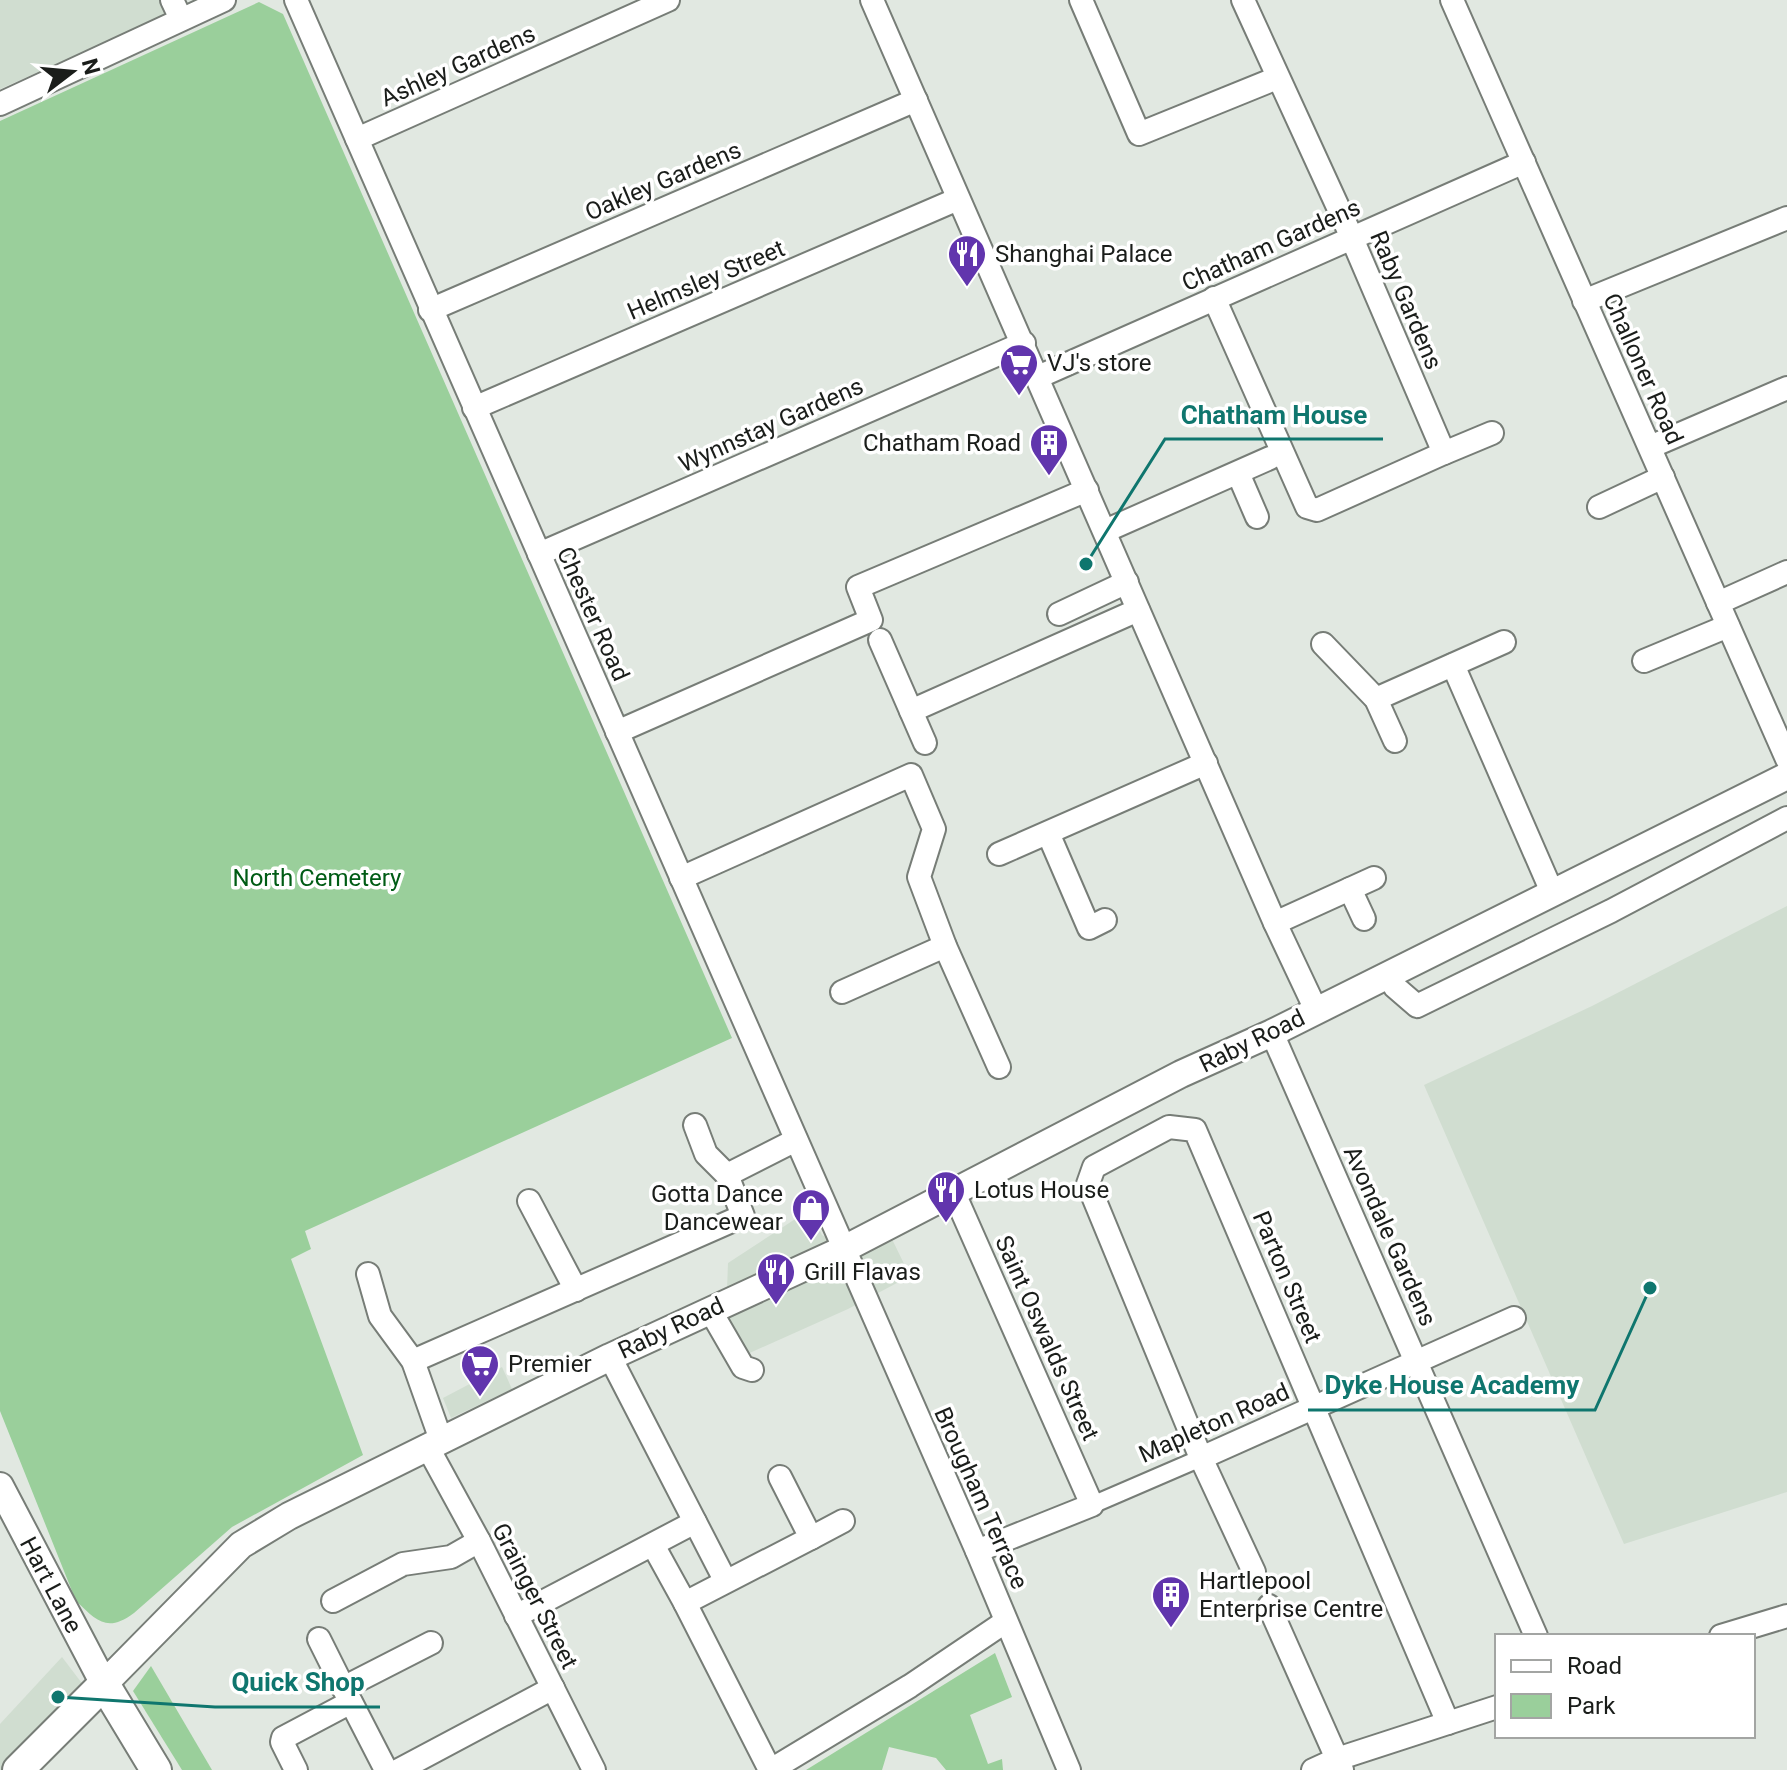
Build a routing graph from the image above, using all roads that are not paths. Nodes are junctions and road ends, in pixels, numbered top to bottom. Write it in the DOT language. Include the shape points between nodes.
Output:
graph roads {
  1 [pos="224,0"];
  2 [pos="296,0"];
  3 [pos="668,0"];
  4 [pos="872,0"];
  5 [pos="1081,0"];
  6 [pos="1243,0"];
  7 [pos="1460,3"];
  8 [pos="177,10"];
  9 [pos="1277,78"];
  10 [pos="916,100"];
  11 [pos="0,104"];
  12 [pos="357,139"];
  13 [pos="1524,162"];
  14 [pos="958,199"];
  15 [pos="1787,218"];
  16 [pos="1351,238"];
  17 [pos="1214,298"];
  18 [pos="1584,301"];
  19 [pos="430,310"];
  20 [pos="1024,343"];
  21 [pos="1038,377"];
  22 [pos="1787,388"];
  23 [pos="474,408"];
  24 [pos="1492,433"];
  25 [pos="1650,447"];
  26 [pos="1444,453"];
  27 [pos="1270,458"];
  28 [pos="1238,473"];
  29 [pos="1663,477"];
  30 [pos="1087,490"];
  31 [pos="1599,507"];
  32 [pos="1257,517"];
  33 [pos="1105,531"];
  34 [pos="539,554"];
  35 [pos="1787,572"];
  36 [pos="1127,582"];
  37 [pos="1718,603"];
  38 [pos="1138,610"];
  39 [pos="1059,614"];
  40 [pos="1728,626"];
  41 [pos="880,640"];
  42 [pos="1504,642"];
  43 [pos="1323,644"];
  44 [pos="1644,661"];
  45 [pos="1453,665"];
  46 [pos="1376,699"];
  47 [pos="911,711"];
  48 [pos="617,732"];
  49 [pos="1395,741"];
  50 [pos="925,743"];
  51 [pos="1787,759"];
  52 [pos="1206,763"];
  53 [pos="1787,776"];
  54 [pos="1787,818"];
  55 [pos="1048,833"];
  56 [pos="999,854"];
  57 [pos="681,878"];
  58 [pos="1374,878"];
  59 [pos="1350,889"];
  60 [pos="1552,892"];
  61 [pos="1364,919"];
  62 [pos="1105,920"];
  63 [pos="1275,923"];
  64 [pos="945,946"];
  65 [pos="1388,974"];
  66 [pos="842,992"];
  67 [pos="1316,1010"];
  68 [pos="1272,1033"];
  69 [pos="999,1067"];
  70 [pos="695,1125"];
  71 [pos="796,1140"];
  72 [pos="727,1175"];
  73 [pos="953,1191"];
  74 [pos="529,1201"];
  75 [pos="844,1249"];
  76 [pos="368,1274"];
  77 [pos="576,1290"];
  78 [pos="710,1310"];
  79 [pos="1514,1318"];
  80 [pos="610,1357"];
  81 [pos="413,1361"];
  82 [pos="1417,1362"];
  83 [pos="752,1370"];
  84 [pos="1315,1408"];
  85 [pos="434,1443"];
  86 [pos="1201,1458"];
  87 [pos="780,1477"];
  88 [pos="3,1499"];
  89 [pos="1092,1505"];
  90 [pos="843,1521"];
  91 [pos="695,1522"];
  92 [pos="811,1538"];
  93 [pos="479,1541"];
  94 [pos="653,1545"];
  95 [pos="977,1551"];
  96 [pos="1254,1572"];
  97 [pos="725,1580"];
  98 [pos="333,1601"];
  99 [pos="685,1603"];
  100 [pos="1269,1606"];
  101 [pos="516,1616"];
  102 [pos="1787,1616"];
  103 [pos="999,1626"];
  104 [pos="1535,1634"];
  105 [pos="1728,1634"];
  106 [pos="319,1639"];
  107 [pos="431,1643"];
  108 [pos="104,1684"];
  109 [pos="553,1688"];
  110 [pos="347,1695"];
  111 [pos="1495,1708"];
  112 [pos="1448,1723"];
  113 [pos="1340,1764"];
  114 [pos="18,1770"];
  115 [pos="156,1770"];
  116 [pos="296,1770"];
  117 [pos="386,1770"];
  118 [pos="399,1770"];
  119 [pos="594,1770"];
  120 [pos="770,1770"];
  121 [pos="1069,1770"];
  122 [pos="1313,1770"];
  1 -- 8 [label="street"];
  2 -- 12 [label="street, Chester Road"];
  3 -- 12 [label="street, Ashley Gardens"];
  4 -- 10 [label="street"];
  5 -- 9 [label="street" via="1139,134"];
  6 -- 9 [label="street, Raby Gardens"];
  7 -- 13 [label="street, Challoner Road"];
  8 -- 11 [label="street"];
  9 -- 16 [label="street, Raby Gardens"];
  10 -- 14 [label="street"];
  10 -- 19 [label="street, Oakley Gardens"];
  12 -- 19 [label="street, Chester Road"];
  13 -- 16 [label="street, Chatham Gardens"];
  13 -- 18 [label="street, Challoner Road"];
  14 -- 20 [label="street"];
  14 -- 23 [label="street, Helmsley Street"];
  15 -- 18 [label="street"];
  16 -- 17 [label="street, Chatham Gardens"];
  16 -- 26 [label="street, Raby Gardens"];
  17 -- 21 [label="street, Chatham Gardens"];
  17 -- 26 [label="street" via="1307,507 1317,510"];
  18 -- 25 [label="street, Challoner Road"];
  19 -- 23 [label="street, Chester Road"];
  20 -- 21 [label="street"];
  20 -- 34 [label="street, Wynnstay Gardens"];
  21 -- 30 [label="street"];
  22 -- 25 [label="street"];
  23 -- 34 [label="street, Chester Road"];
  24 -- 26 [label="street"];
  25 -- 29 [label="street, Challoner Road"];
  27 -- 28 [label="street"];
  28 -- 32 [label="street"];
  28 -- 33 [label="street"];
  29 -- 31 [label="street"];
  29 -- 37 [label="street, Challoner Road"];
  30 -- 33 [label="street"];
  30 -- 48 [label="street" via="858,587 871,620"];
  33 -- 36 [label="street"];
  34 -- 48 [label="street, Chester Road"];
  35 -- 37 [label="street"];
  36 -- 38 [label="street"];
  36 -- 39 [label="street"];
  37 -- 40 [label="street, Challoner Road"];
  38 -- 47 [label="street"];
  38 -- 52 [label="street"];
  40 -- 44 [label="street"];
  40 -- 51 [label="street, Challoner Road"];
  41 -- 47 [label="street"];
  42 -- 45 [label="street"];
  43 -- 46 [label="street"];
  45 -- 46 [label="street"];
  45 -- 60 [label="street"];
  46 -- 49 [label="street"];
  47 -- 50 [label="street"];
  48 -- 57 [label="street, Chester Road"];
  52 -- 55 [label="street"];
  52 -- 63 [label="street"];
  53 -- 60 [label="street, Raby Road"];
  54 -- 65 [label="street" via="1417,1006"];
  55 -- 56 [label="street"];
  55 -- 62 [label="street" via="1089,928"];
  57 -- 64 [label="street" via="911,775 934,829 919,877"];
  57 -- 71 [label="street, Chester Road"];
  58 -- 59 [label="street"];
  59 -- 61 [label="street"];
  59 -- 63 [label="street"];
  60 -- 65 [label="street, Raby Road"];
  63 -- 67 [label="street"];
  64 -- 66 [label="street"];
  64 -- 69 [label="street"];
  65 -- 67 [label="street, Raby Road"];
  67 -- 68 [label="street, Raby Road"];
  68 -- 73 [label="street, Raby Road"];
  68 -- 82 [label="street, Avondale Gardens"];
  70 -- 72 [label="street" via="706,1154"];
  71 -- 72 [label="street"];
  71 -- 75 [label="street, Chester Road"];
  72 -- 77 [label="street" via="743,1216"];
  73 -- 75 [label="street, Raby Road"];
  73 -- 89 [label="street, Saint Oswalds Street"];
  74 -- 77 [label="street"];
  75 -- 78 [label="street, Raby Road"];
  75 -- 95 [label="street, Brougham Terrace"];
  76 -- 81 [label="street, Grainger Street" via="380,1316"];
  77 -- 81 [label="street"];
  78 -- 80 [label="street, Raby Road"];
  78 -- 83 [label="street" via="743,1367"];
  79 -- 82 [label="street, Mapleton Road"];
  80 -- 85 [label="street, Raby Road"];
  80 -- 91 [label="street"];
  81 -- 85 [label="street, Grainger Street"];
  82 -- 84 [label="street, Mapleton Road"];
  82 -- 104 [label="street, Avondale Gardens"];
  84 -- 86 [label="street, Mapleton Road"];
  84 -- 86 [label="street, Parton Street" via="1195,1130 1169,1127 1094,1167 1088,1184"];
  84 -- 112 [label="street, Parton Street"];
  85 -- 93 [label="street, Grainger Street"];
  85 -- 108 [label="street, Raby Road" via="241,1545"];
  86 -- 89 [label="street, Mapleton Road"];
  86 -- 96 [label="street"];
  87 -- 92 [label="street"];
  88 -- 108 [label="street, Hart Lane"];
  89 -- 95 [label="street, Mapleton Road"];
  90 -- 92 [label="street"];
  91 -- 94 [label="street"];
  91 -- 97 [label="street"];
  92 -- 97 [label="street"];
  93 -- 98 [label="street" via="451,1557 403,1564"];
  93 -- 101 [label="street, Grainger Street"];
  94 -- 99 [label="street"];
  94 -- 101 [label="street"];
  95 -- 121 [label="street, Brougham Terrace"];
  97 -- 99 [label="street"];
  99 -- 120 [label="street"];
  100 -- 113 [label="street"];
  101 -- 109 [label="street, Grainger Street"];
  102 -- 105 [label="street"];
  103 -- 120 [label="street"];
  106 -- 110 [label="street"];
  107 -- 110 [label="street"];
  108 -- 114 [label="main road, Raby Road"];
  108 -- 115 [label="main road"];
  109 -- 118 [label="street"];
  109 -- 119 [label="street, Grainger Street"];
  110 -- 116 [label="street" via="283,1738"];
  110 -- 117 [label="street"];
  111 -- 112 [label="street"];
  112 -- 113 [label="street"];
  113 -- 122 [label="street"];
}
